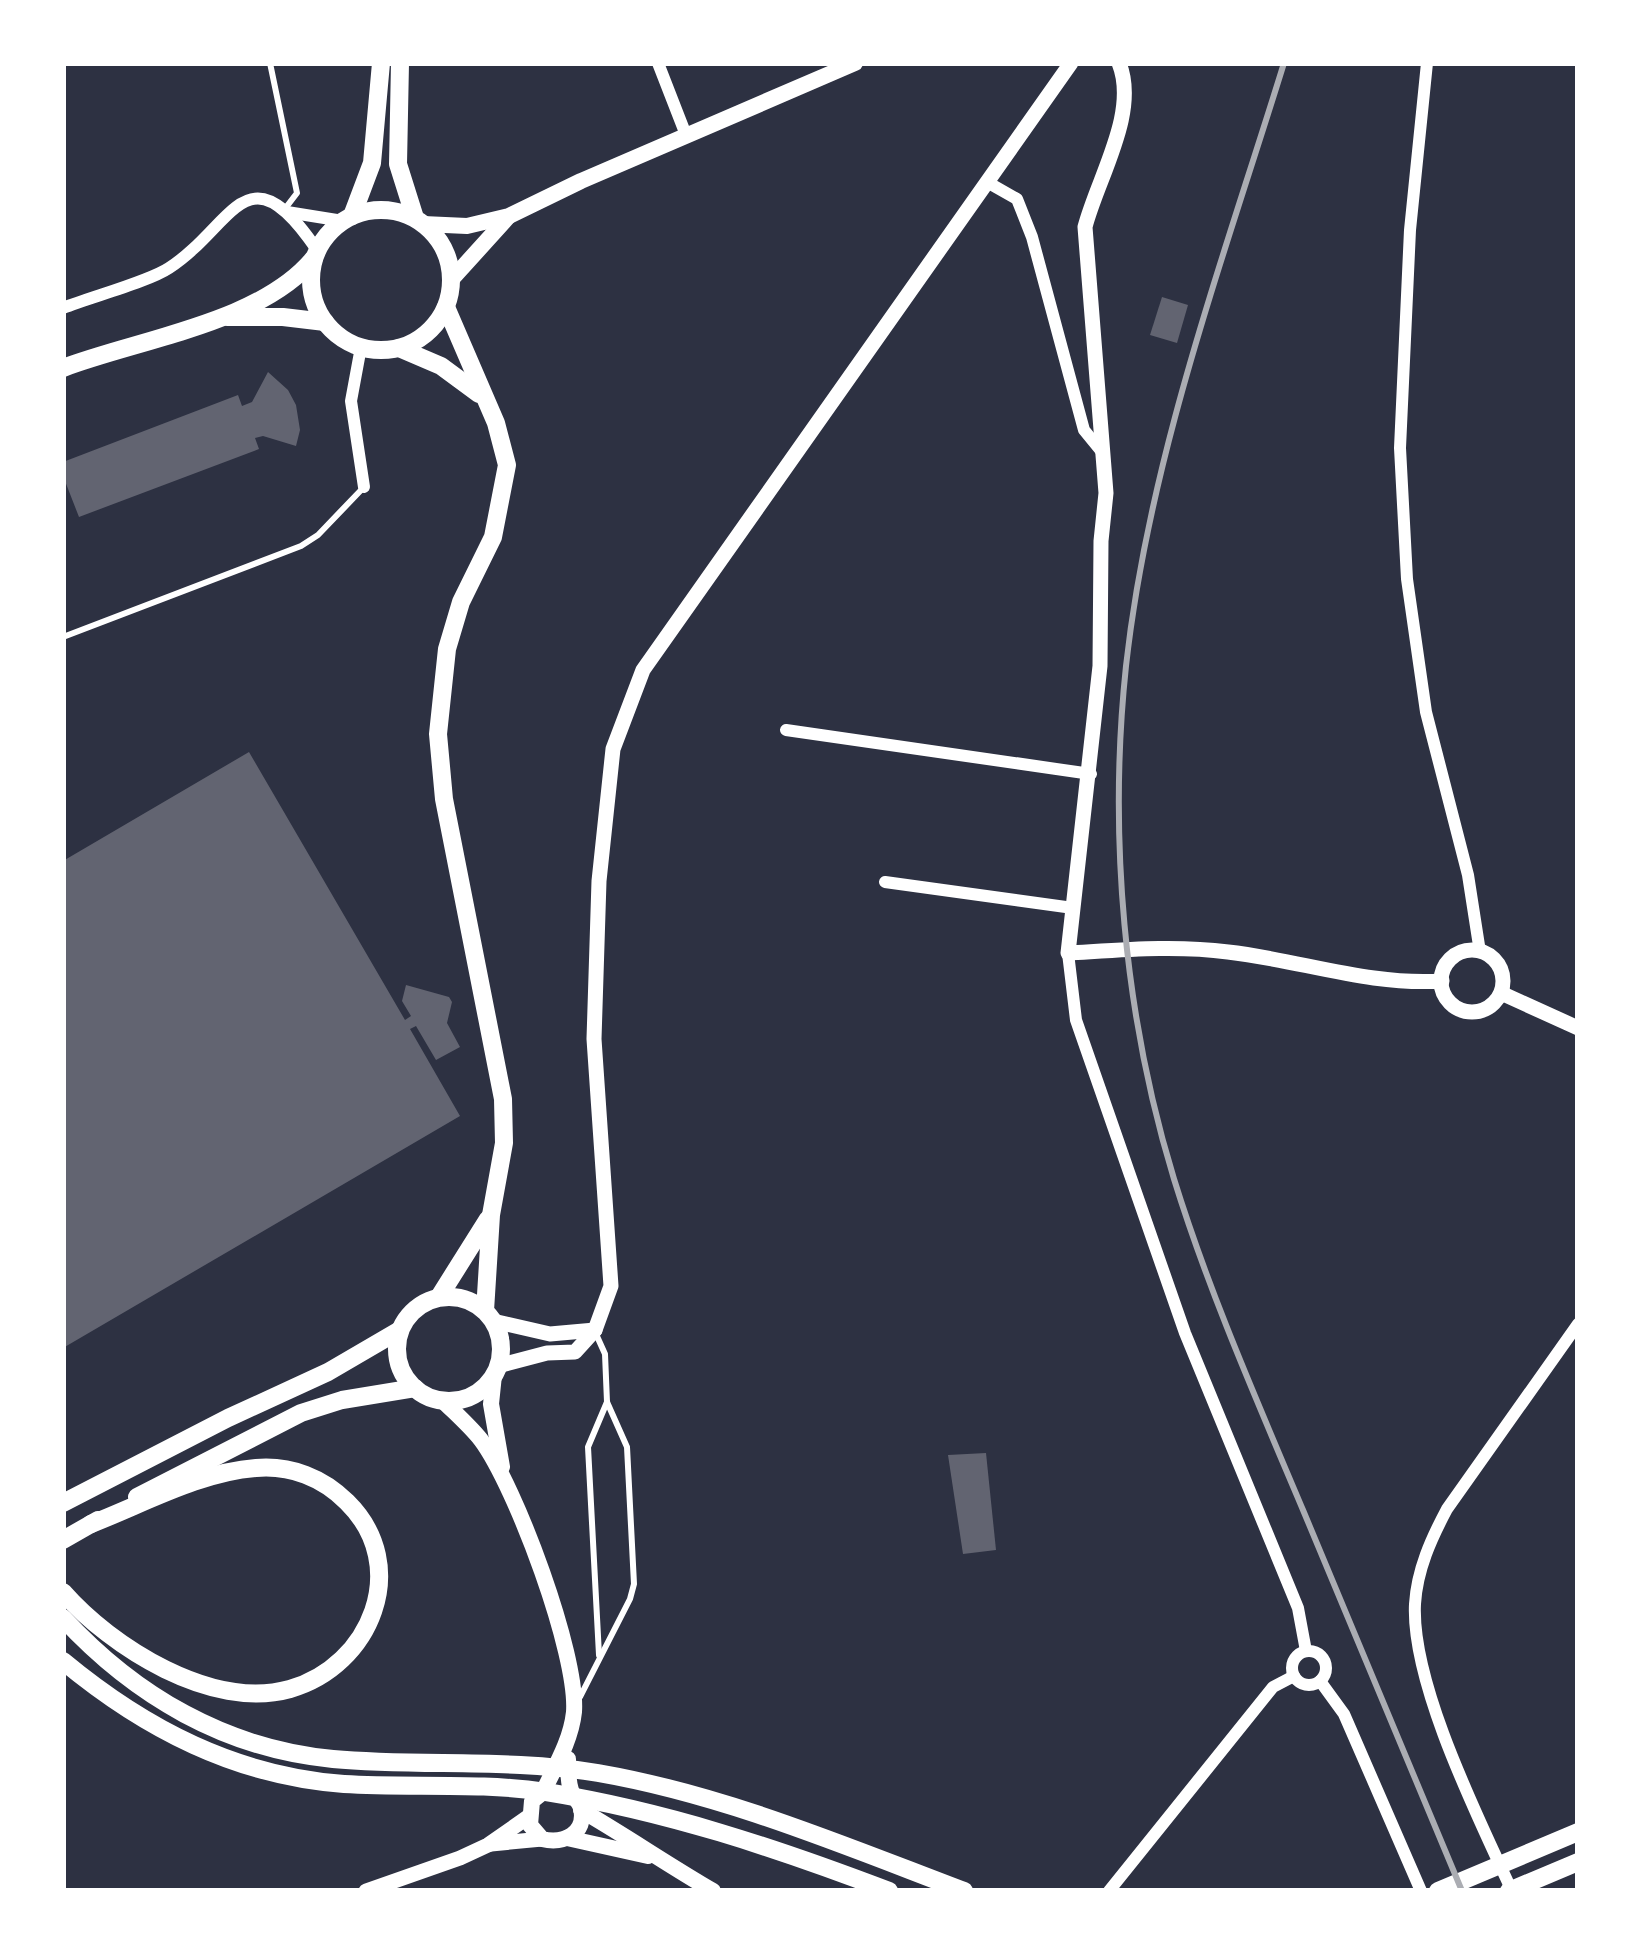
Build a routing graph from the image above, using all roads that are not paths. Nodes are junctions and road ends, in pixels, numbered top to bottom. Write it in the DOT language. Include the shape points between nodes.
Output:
graph roads {
  1 [pos="270,63"];
  2 [pos="381,63"];
  3 [pos="400,63"];
  4 [pos="658,63"];
  5 [pos="855,63"];
  6 [pos="1070,63"];
  7 [pos="1119,63"];
  8 [pos="1427,63"];
  9 [pos="686,135"];
  10 [pos="987,182"];
  11 [pos="285,211"];
  12 [pos="508,216"];
  13 [pos="348,218"];
  14 [pos="419,221"];
  15 [pos="316,254"];
  16 [pos="452,279"];
  17 [pos="446,307"];
  18 [pos="63,308"];
  19 [pos="222,317"];
  20 [pos="325,322"];
  21 [pos="361,347"];
  22 [pos="399,347"];
  23 [pos="63,368"];
  24 [pos="482,397"];
  25 [pos="1106,458"];
  26 [pos="364,487"];
  27 [pos="63,637"];
  28 [pos="786,730"];
  29 [pos="1090,774"];
  30 [pos="886,882"];
  31 [pos="1073,908"];
  32 [pos="1480,952"];
  33 [pos="1068,953"];
  34 [pos="1442,981"];
  35 [pos="1501,993"];
  36 [pos="1578,1028"];
  37 [pos="490,1215"];
  38 [pos="439,1298"];
  39 [pos="489,1316"];
  40 [pos="1578,1324"];
  41 [pos="400,1330"];
  42 [pos="595,1330"];
  43 [pos="496,1371"];
  44 [pos="415,1388"];
  45 [pos="442,1400"];
  46 [pos="607,1402"];
  47 [pos="507,1485"];
  48 [pos="63,1504"];
  49 [pos="91,1524"];
  50 [pos="63,1540"];
  51 [pos="63,1592"];
  52 [pos="63,1618"];
  53 [pos="1306,1651"];
  54 [pos="599,1658"];
  55 [pos="63,1661"];
  56 [pos="1294,1676"];
  57 [pos="1320,1681"];
  58 [pos="574,1709"];
  59 [pos="566,1744"];
  60 [pos="544,1790"];
  61 [pos="571,1793"];
  62 [pos="581,1810"];
  63 [pos="528,1817"];
  64 [pos="1578,1832"];
  65 [pos="567,1838"];
  66 [pos="542,1839"];
  67 [pos="488,1845"];
  68 [pos="649,1856"];
  69 [pos="1578,1862"];
  70 [pos="366,1891"];
  71 [pos="713,1891"];
  72 [pos="889,1891"];
  73 [pos="964,1891"];
  74 [pos="1109,1891"];
  75 [pos="1421,1891"];
  76 [pos="1438,1891"];
  77 [pos="1510,1891"];
  1 -- 11 [label="lane" via="297,193"];
  2 -- 13 [label="main road" via="371,163"];
  3 -- 14 [label="main road" via="398,164"];
  4 -- 9 [label="street"];
  5 -- 9 [label="main road"];
  6 -- 10 [label="street"];
  7 -- 25 [label="street" via="1124,112 1085,227"];
  8 -- 32 [label="street" via="1410,230 1402,492 1426,712"];
  9 -- 12 [label="main road"];
  10 -- 25 [label="street" via="1017,199 1084,430"];
  10 -- 42 [label="street" via="660,641 624,717 607,785 599,881 594,1039 611,1286"];
  11 -- 13 [label="street"];
  11 -- 15 [label="street"];
  11 -- 18 [label="street" via="247,198 166,271"];
  12 -- 14 [label="main road" via="467,226"];
  12 -- 16 [label="main road"];
  13 -- 14 [label="main road" via="388,210"];
  13 -- 15 [label="main road"];
  14 -- 16 [label="main road" via="444,248"];
  15 -- 19 [label="main road" via="285,285"];
  15 -- 20 [label="main road" via="311,287"];
  16 -- 17 [label="main road"];
  17 -- 22 [label="main road" via="431,330"];
  17 -- 24 [label="main road"];
  19 -- 20 [label="main road"];
  19 -- 23 [label="main road"];
  20 -- 21 [label="main road"];
  21 -- 22 [label="main road"];
  21 -- 26 [label="street" via="351,401"];
  22 -- 24 [label="main road"];
  24 -- 37 [label="main road" via="505,445 506,481 494,537 452,629 438,734 503,1099 502,1162"];
  25 -- 29 [label="street"];
  26 -- 27 [label="lane" via="302,546"];
  28 -- 29 [label="street"];
  29 -- 31 [label="street"];
  30 -- 31 [label="street"];
  31 -- 33 [label="street"];
  32 -- 34 [label="street" via="1457,955"];
  32 -- 35 [label="street" via="1498,964"];
  33 -- 34 [label="street" via="1186,948 1404,983"];
  33 -- 53 [label="street" via="1076,1020 1185,1333 1298,1608"];
  34 -- 35 [label="street" via="1464,1011 1489,1007"];
  35 -- 36 [label="street"];
  37 -- 38 [label="main road"];
  37 -- 39 [label="main road"];
  38 -- 39 [label="main road" via="459,1298"];
  38 -- 41 [label="main road" via="416,1309"];
  39 -- 42 [label="street" via="550,1334"];
  39 -- 43 [label="main road" via="501,1343"];
  40 -- 77 [label="street" via="1448,1509 1415,1605 1429,1693"];
  41 -- 44 [label="main road" via="397,1355"];
  41 -- 48 [label="main road"];
  42 -- 43 [label="street" via="575,1352"];
  42 -- 46 [label="lane"];
  43 -- 45 [label="main road" via="471,1396"];
  43 -- 47 [label="main road" via="491,1404"];
  44 -- 45 [label="main road"];
  44 -- 49 [label="main road" via="301,1413"];
  45 -- 47 [label="main road" via="482,1442"];
  46 -- 54 [label="lane" via="588,1447"];
  46 -- 54 [label="lane" via="627,1447 634,1584"];
  47 -- 58 [label="main road" via="556,1614"];
  49 -- 50 [label="main road"];
  49 -- 51 [label="main road" via="226,1473 258,1468 313,1476 356,1510 370,1535 380,1577 372,1621 347,1658 321,1677 289,1690 242,1691 146,1660"];
  52 -- 73 [label="main road" via="107,1663 171,1708 277,1750 547,1766 647,1783"];
  53 -- 56 [label="street" via="1292,1666"];
  53 -- 57 [label="street" via="1324,1661"];
  54 -- 58 [label="lane"];
  55 -- 72 [label="main road" via="158,1729 250,1768 325,1782 539,1791 651,1811"];
  56 -- 57 [label="street"];
  56 -- 74 [label="street" via="1273,1687"];
  57 -- 75 [label="street" via="1344,1714"];
  58 -- 59 [label="main road"];
  59 -- 60 [label="main road"];
  59 -- 61 [label="main road"];
  60 -- 61 [label="main road"];
  60 -- 63 [label="main road"];
  61 -- 62 [label="main road"];
  62 -- 65 [label="main road"];
  62 -- 68 [label="main road"];
  63 -- 66 [label="main road"];
  63 -- 67 [label="street"];
  64 -- 76 [label="main road"];
  65 -- 66 [label="main road"];
  65 -- 68 [label="main road"];
  66 -- 67 [label="street"];
  67 -- 70 [label="street"];
  68 -- 71 [label="main road"];
  69 -- 77 [label="main road"];
}
